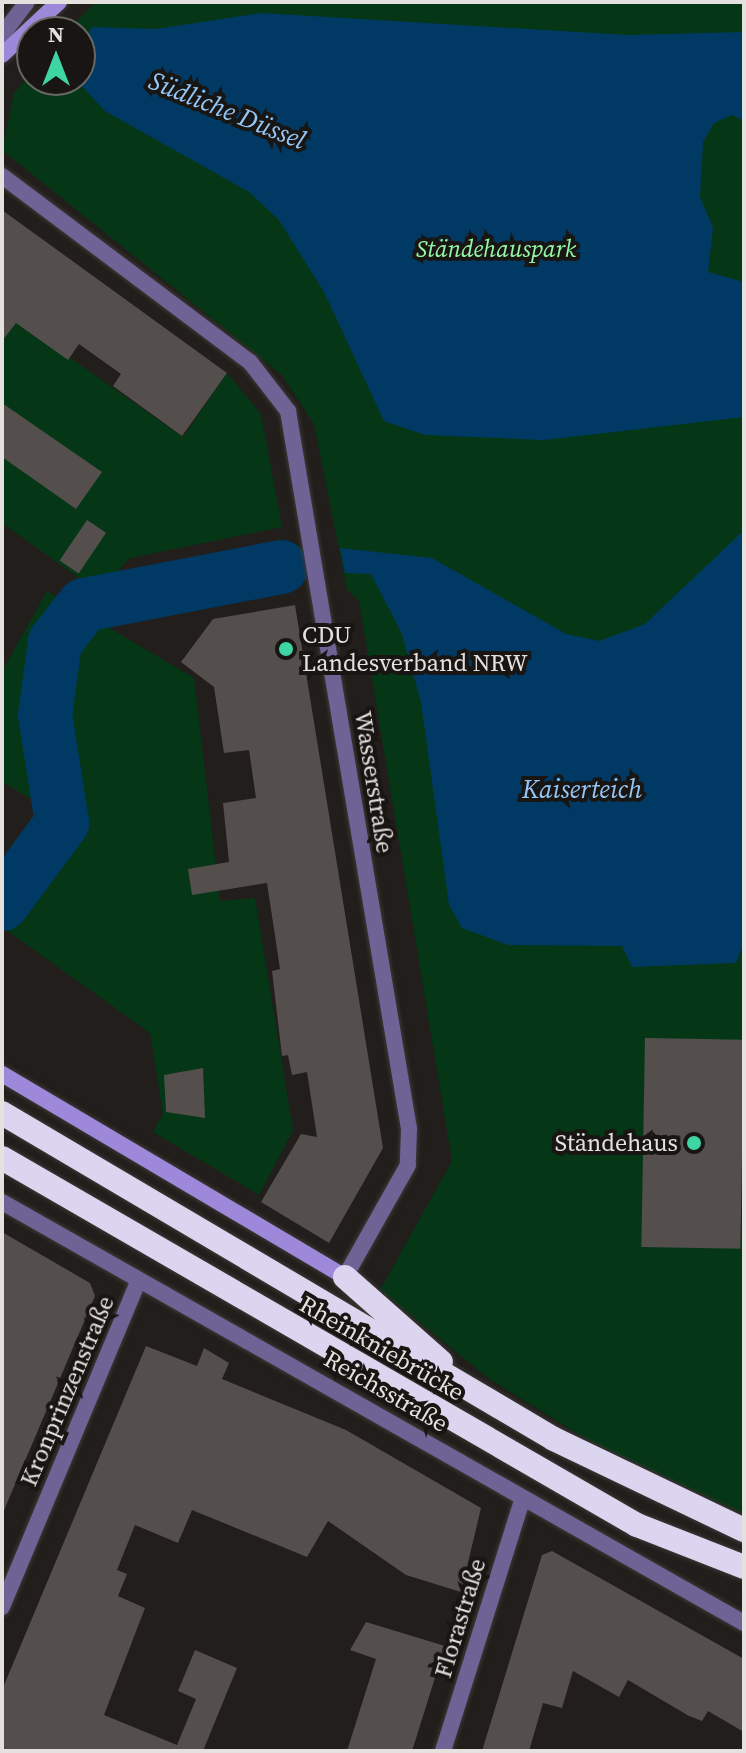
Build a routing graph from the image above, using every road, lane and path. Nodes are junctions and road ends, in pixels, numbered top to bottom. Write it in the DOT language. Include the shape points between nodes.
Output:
graph roads {
  1 [pos="27,2"];
  2 [pos="59,2"];
  3 [pos="2,35"];
  4 [pos="2,55"];
  5 [pos="2,176"];
  6 [pos="2,1074"];
  7 [pos="2,1113"];
  8 [pos="2,1158"];
  9 [pos="2,1202"];
  10 [pos="345,1277"];
  11 [pos="138,1282"];
  12 [pos="456,1379"];
  13 [pos="522,1500"];
  14 [pos="744,1530"];
  15 [pos="744,1567"];
  16 [pos="2,1607"];
  17 [pos="744,1623"];
  18 [pos="443,1751"];
  1 -- 3 [label="street"];
  2 -- 4 [label="main road"];
  5 -- 10 [label="street, Wasserstraße" via="250,362 288,411 406,1100 408,1165"];
  6 -- 10 [label="main road"];
  7 -- 12 [label="highway, Rheinkniebrücke"];
  8 -- 15 [label="highway, Rheinkniebrücke" via="637,1525"];
  9 -- 11 [label="street, Reichsstraße"];
  10 -- 12 [label="highway"];
  11 -- 13 [label="street, Reichsstraße"];
  11 -- 16 [label="street, Kronprinzenstraße"];
  12 -- 14 [label="highway, Reichsstraße" via="610,1468"];
  13 -- 17 [label="street, Reichsstraße"];
  13 -- 18 [label="street, Florastraße"];
}
